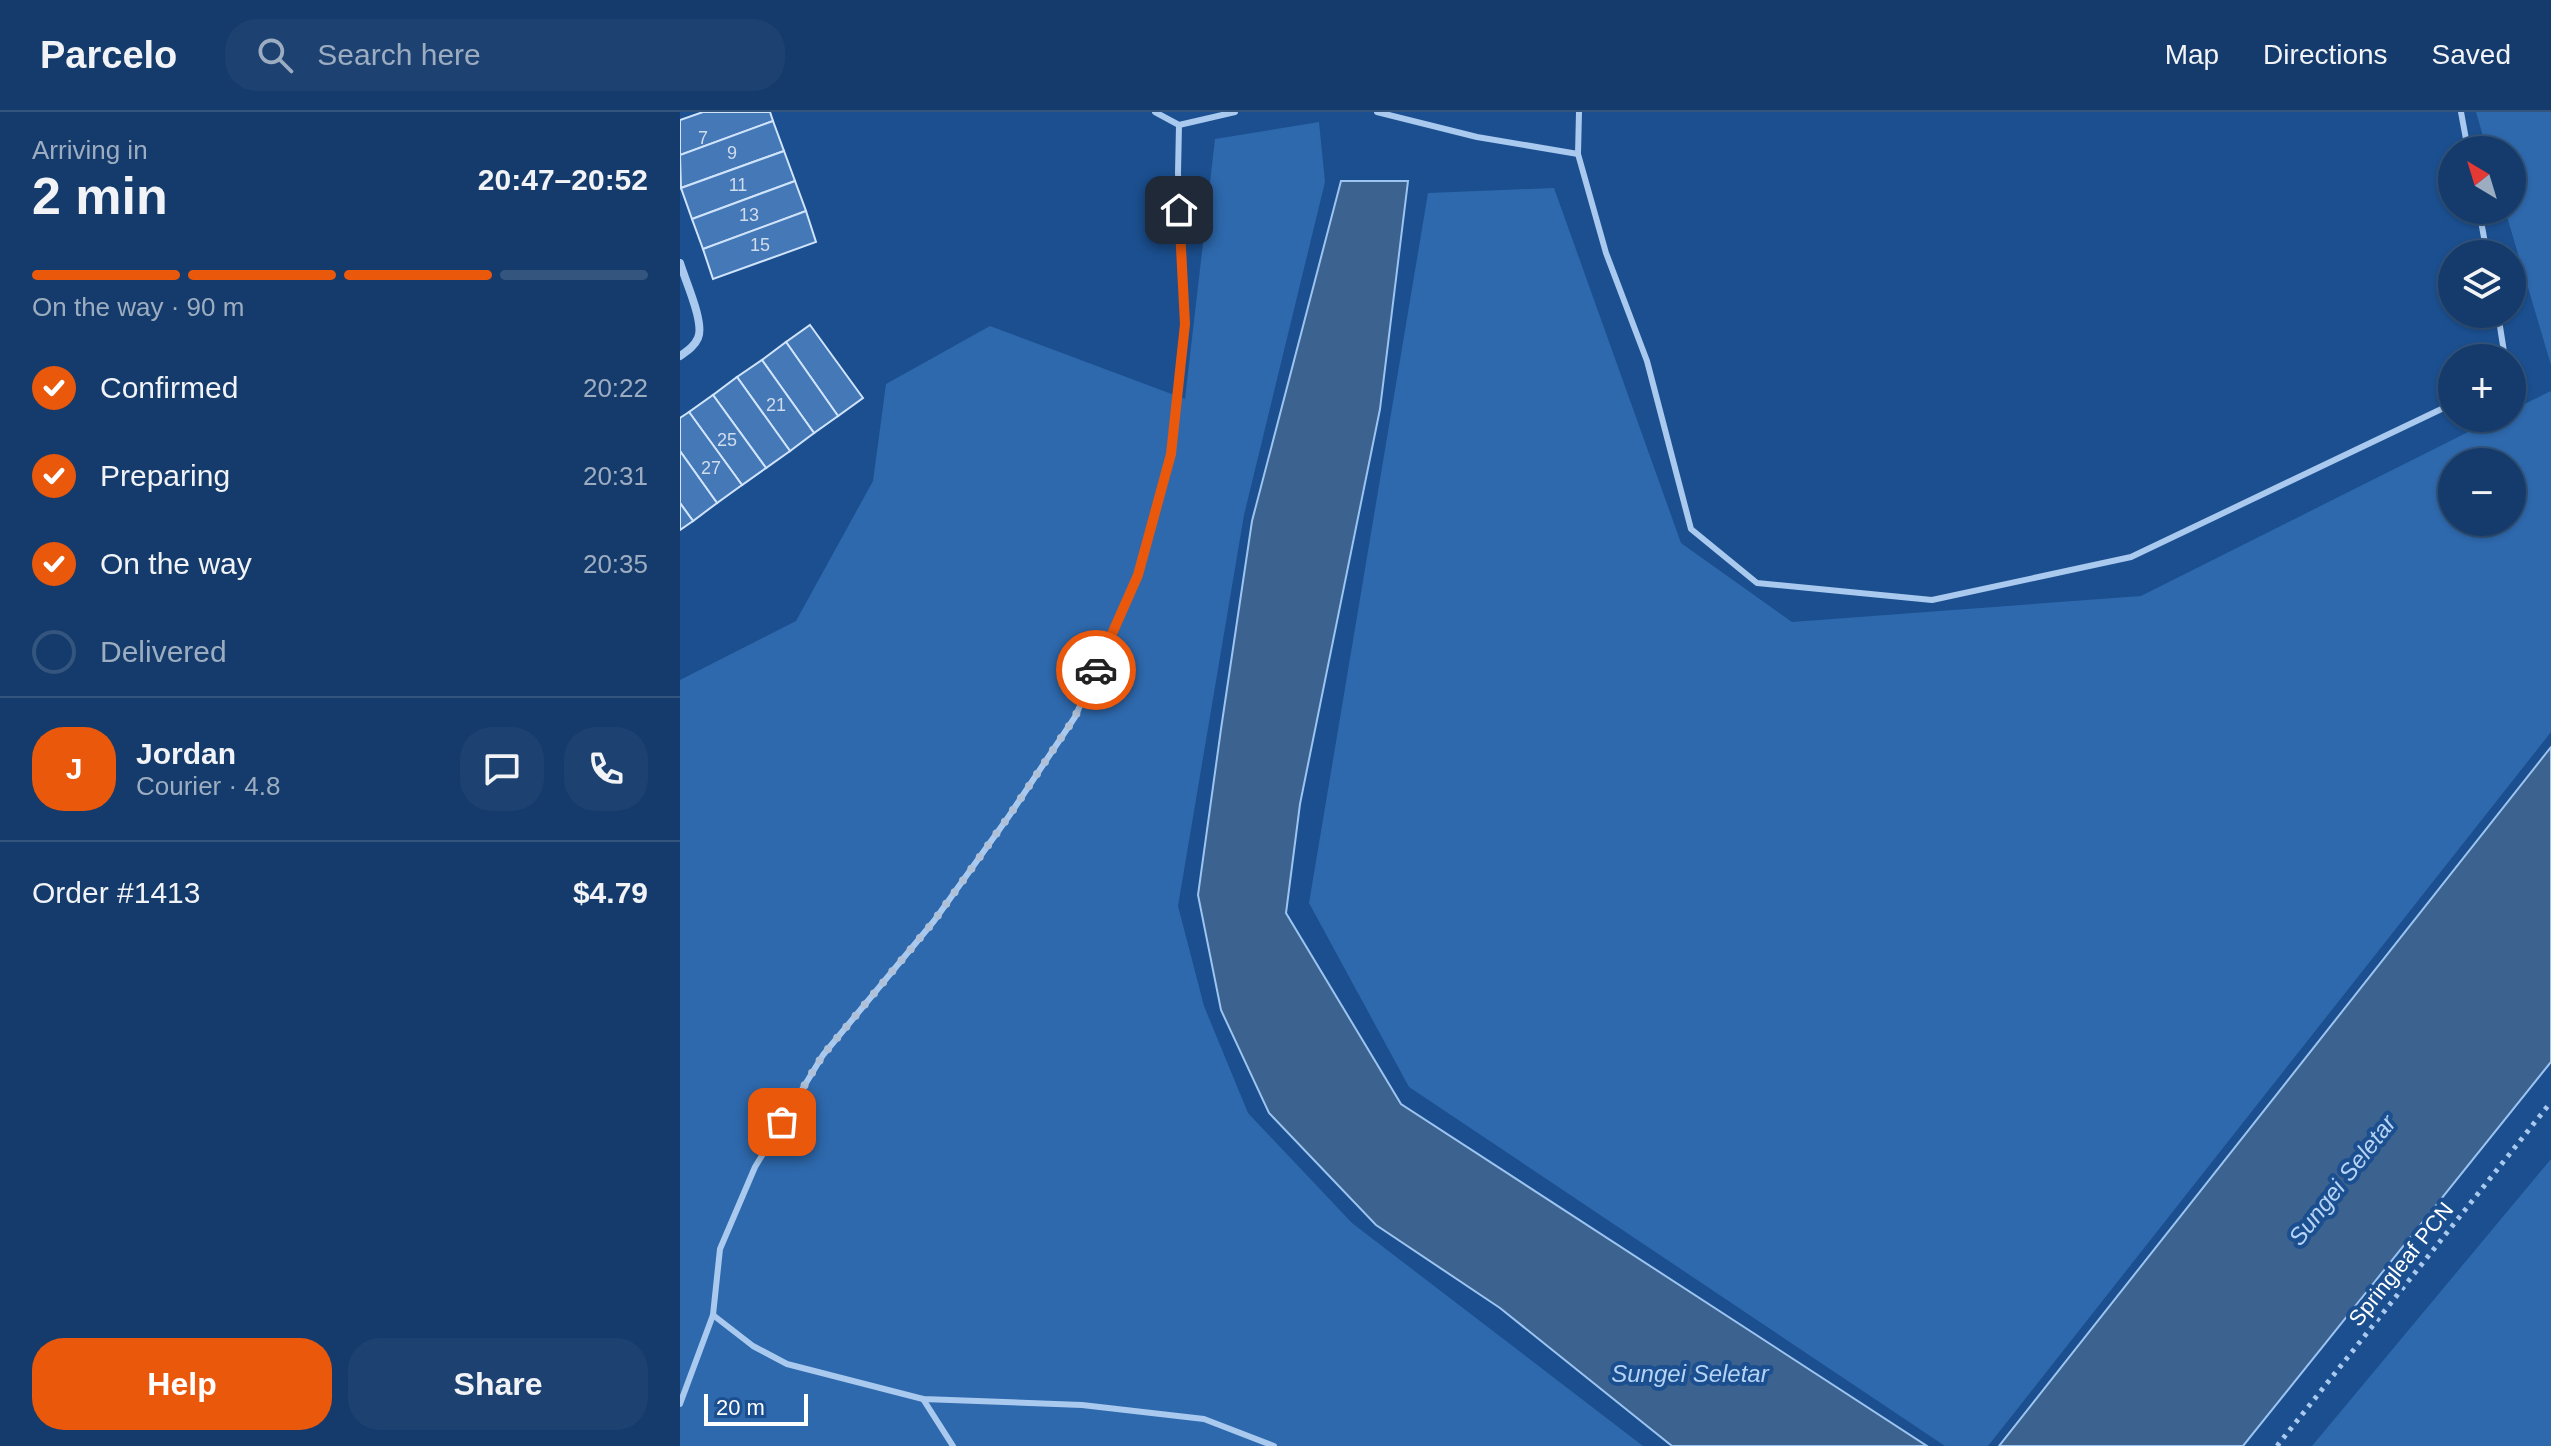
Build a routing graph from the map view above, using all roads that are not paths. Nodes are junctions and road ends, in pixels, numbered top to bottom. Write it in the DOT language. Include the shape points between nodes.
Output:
graph roads {
  1 [pos="1155,112"];
  2 [pos="1235,112"];
  3 [pos="1377,112"];
  4 [pos="1579,112"];
  5 [pos="2461,112"];
  6 [pos="1179,125"];
  7 [pos="2465,136"];
  8 [pos="1578,154"];
  9 [pos="680,263"];
  10 [pos="680,356"];
  11 [pos="2438,411"];
  12 [pos="713,1315"];
  13 [pos="923,1399"];
  14 [pos="680,1404"];
  15 [pos="953,1446"];
  16 [pos="1274,1446"];
  1 -- 6 [label="lane"];
  2 -- 6 [label="lane"];
  3 -- 8 [label="lane" via="1477,137"];
  4 -- 8 [label="lane"];
  5 -- 7 [label="lane"];
  6 -- 12 [label="lane" via="1185,324 1171,454 1138,575 1075,717 934,921 823,1055 755,1167 720,1249"];
  8 -- 11 [label="lane" via="1606,253 1647,361 1691,529 1757,583 1932,600 2131,557"];
  9 -- 10 [label="street" via="700,335"];
  12 -- 13 [label="lane" via="787,1364"];
  12 -- 14 [label="lane"];
  13 -- 15 [label="lane"];
  13 -- 16 [label="lane" via="1082,1405 1204,1419"];
}
